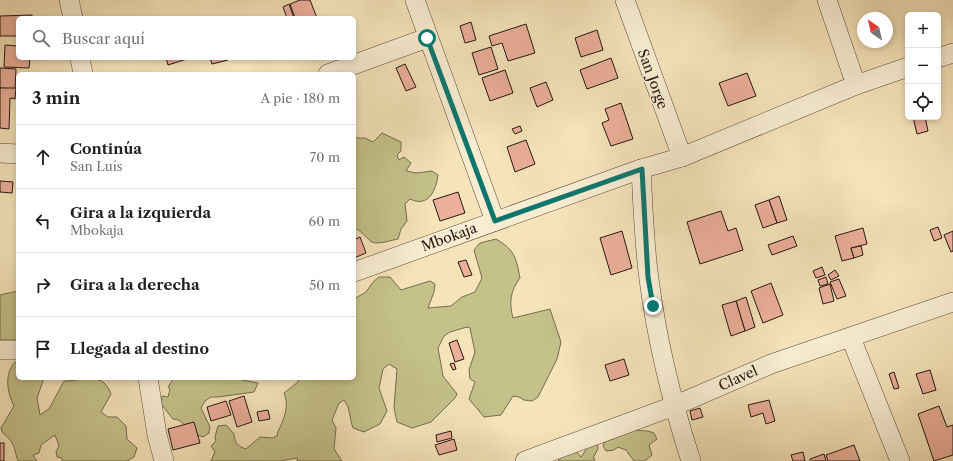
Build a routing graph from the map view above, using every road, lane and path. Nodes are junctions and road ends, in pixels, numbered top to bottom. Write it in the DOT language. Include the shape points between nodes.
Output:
graph roads {
  1 [pos="69,0"];
  2 [pos="415,0"];
  3 [pos="625,0"];
  4 [pos="827,0"];
  5 [pos="72,16"];
  6 [pos="427,38"];
  7 [pos="80,60"];
  8 [pos="905,68"];
  9 [pos="83,72"];
  10 [pos="334,72"];
  11 [pos="856,85"];
  12 [pos="0,153"];
  13 [pos="16,154"];
  14 [pos="682,157"];
  15 [pos="642,169"];
  16 [pos="495,221"];
  17 [pos="356,271"];
  18 [pos="953,302"];
  19 [pos="851,338"];
  20 [pos="0,350"];
  21 [pos="16,350"];
  22 [pos="148,380"];
  23 [pos="674,406"];
  24 [pos="164,461"];
  25 [pos="524,461"];
  26 [pos="691,461"];
  27 [pos="900,461"];
  1 -- 5 [label="street"];
  2 -- 6 [label="street"];
  3 -- 14 [label="street, San Jorge"];
  4 -- 11 [label="street"];
  6 -- 10 [label="street"];
  6 -- 16 [label="street"];
  7 -- 9 [label="street"];
  8 -- 11 [label="street, Mbokaja"];
  11 -- 14 [label="street, Mbokaja"];
  12 -- 13 [label="street"];
  14 -- 15 [label="street, Mbokaja"];
  15 -- 16 [label="street, Mbokaja"];
  15 -- 23 [label="street" via="648,277"];
  16 -- 17 [label="street, Mbokaja"];
  18 -- 19 [label="street, Clavel"];
  19 -- 23 [label="street, Clavel" via="771,364"];
  19 -- 27 [label="street"];
  20 -- 21 [label="street"];
  22 -- 24 [label="street"];
  23 -- 25 [label="street, Clavel"];
  23 -- 26 [label="street"];
}
